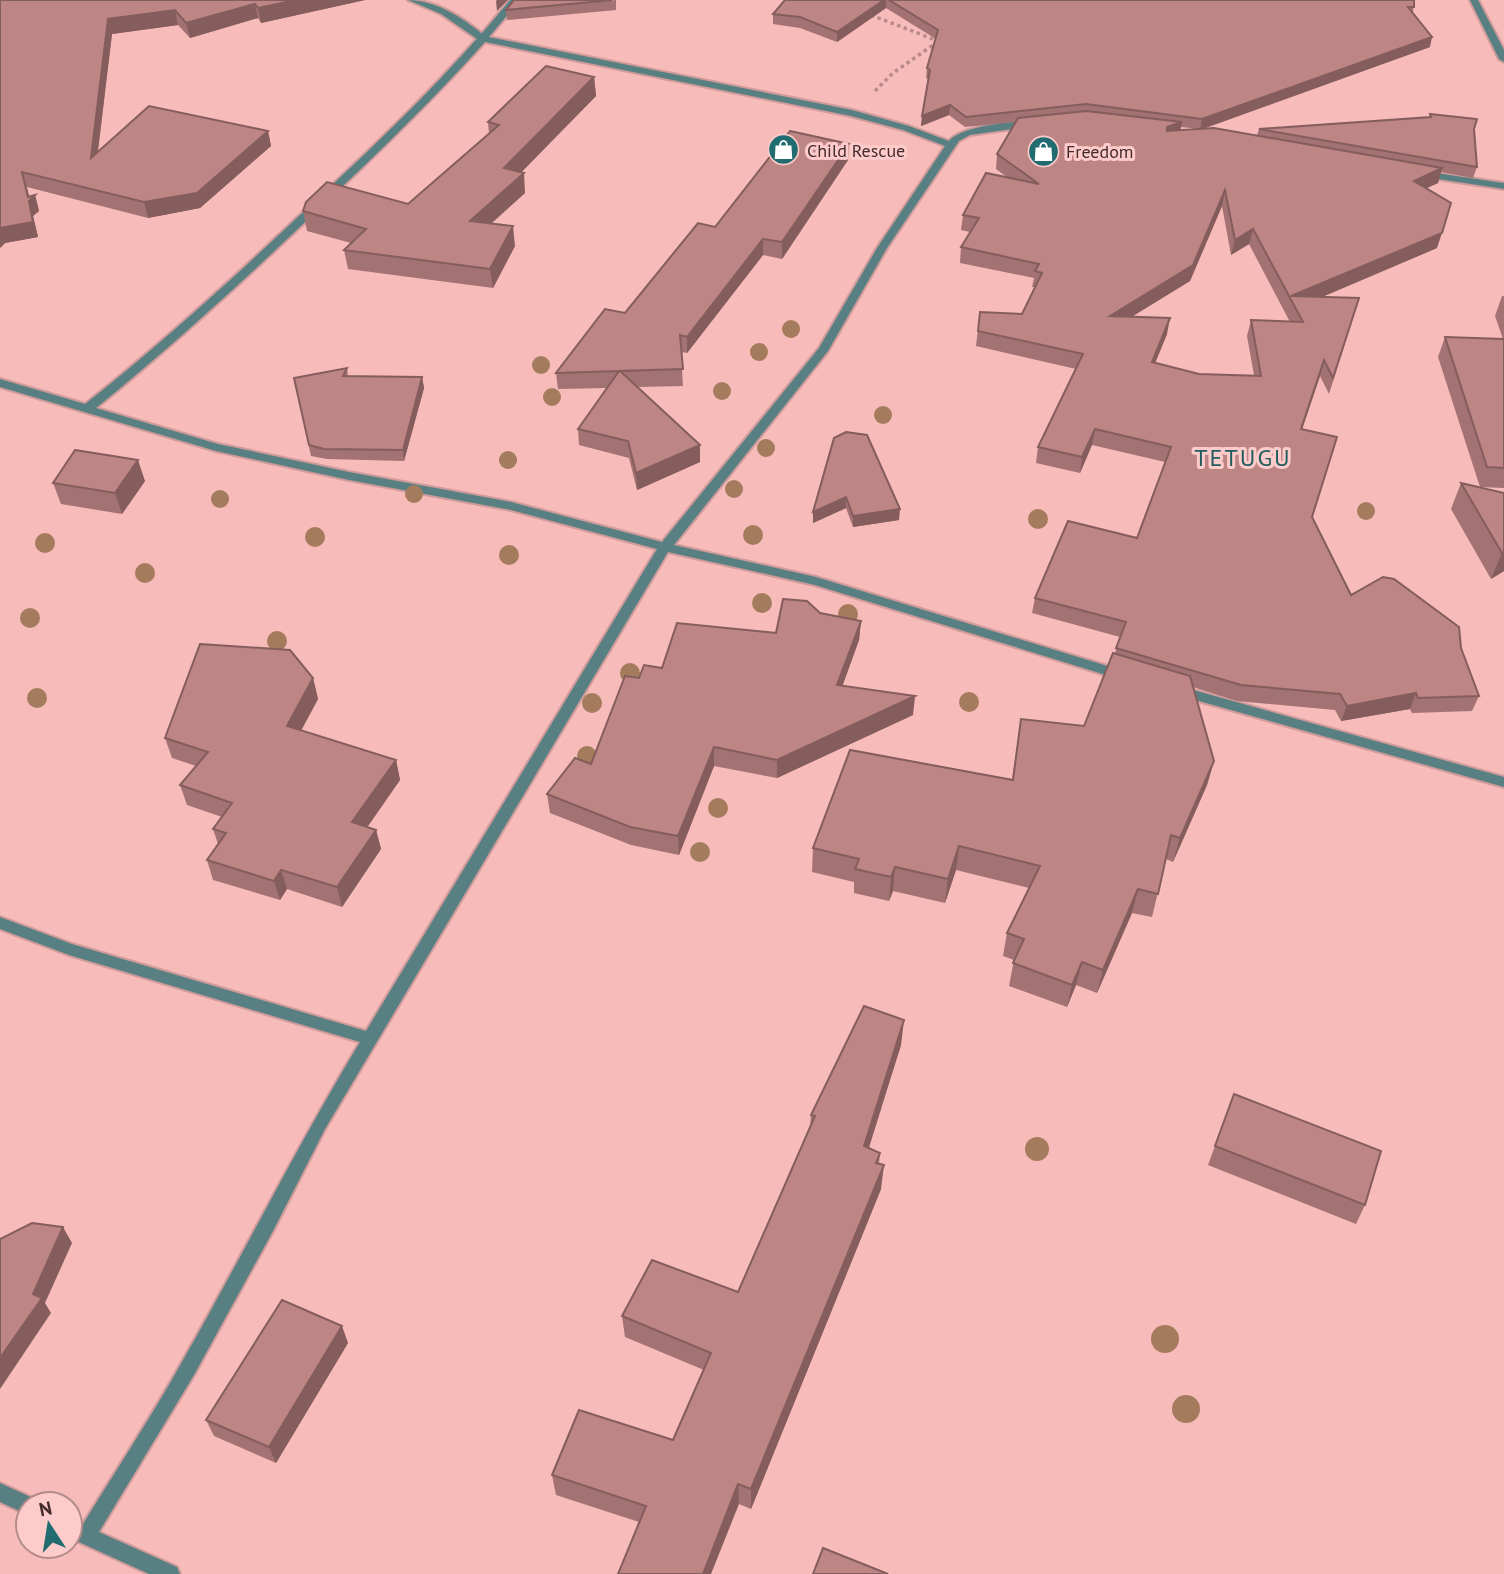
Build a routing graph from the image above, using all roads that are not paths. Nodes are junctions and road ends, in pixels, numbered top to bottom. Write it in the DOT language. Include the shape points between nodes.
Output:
graph roads {
  1 [pos="413,0"];
  2 [pos="515,0"];
  3 [pos="1474,0"];
  4 [pos="484,39"];
  5 [pos="1504,59"];
  6 [pos="1048,123"];
  7 [pos="951,145"];
  8 [pos="1416,173"];
  9 [pos="1504,186"];
  10 [pos="0,383"];
  11 [pos="89,407"];
  12 [pos="665,547"];
  13 [pos="1138,679"];
  14 [pos="1165,687"];
  15 [pos="1504,782"];
  16 [pos="0,923"];
  17 [pos="370,1039"];
  18 [pos="84,1523"];
  19 [pos="84,1535"];
  20 [pos="170,1574"];
  1 -- 4 [label="street" via="444,12"];
  2 -- 4 [label="street"];
  3 -- 5 [label="street"];
  4 -- 7 [label="street" via="852,113"];
  4 -- 11 [label="street" via="400,127 255,264 164,348"];
  6 -- 7 [label="street" via="967,132"];
  7 -- 12 [label="street" via="882,248 824,349"];
  8 -- 9 [label="street"];
  10 -- 11 [label="street"];
  11 -- 12 [label="street" via="216,447 511,506"];
  12 -- 13 [label="street" via="816,581"];
  12 -- 17 [label="street"];
  14 -- 15 [label="street"];
  16 -- 17 [label="street"];
  17 -- 18 [label="street" via="319,1124 188,1369"];
  19 -- 20 [label="street"];
}
